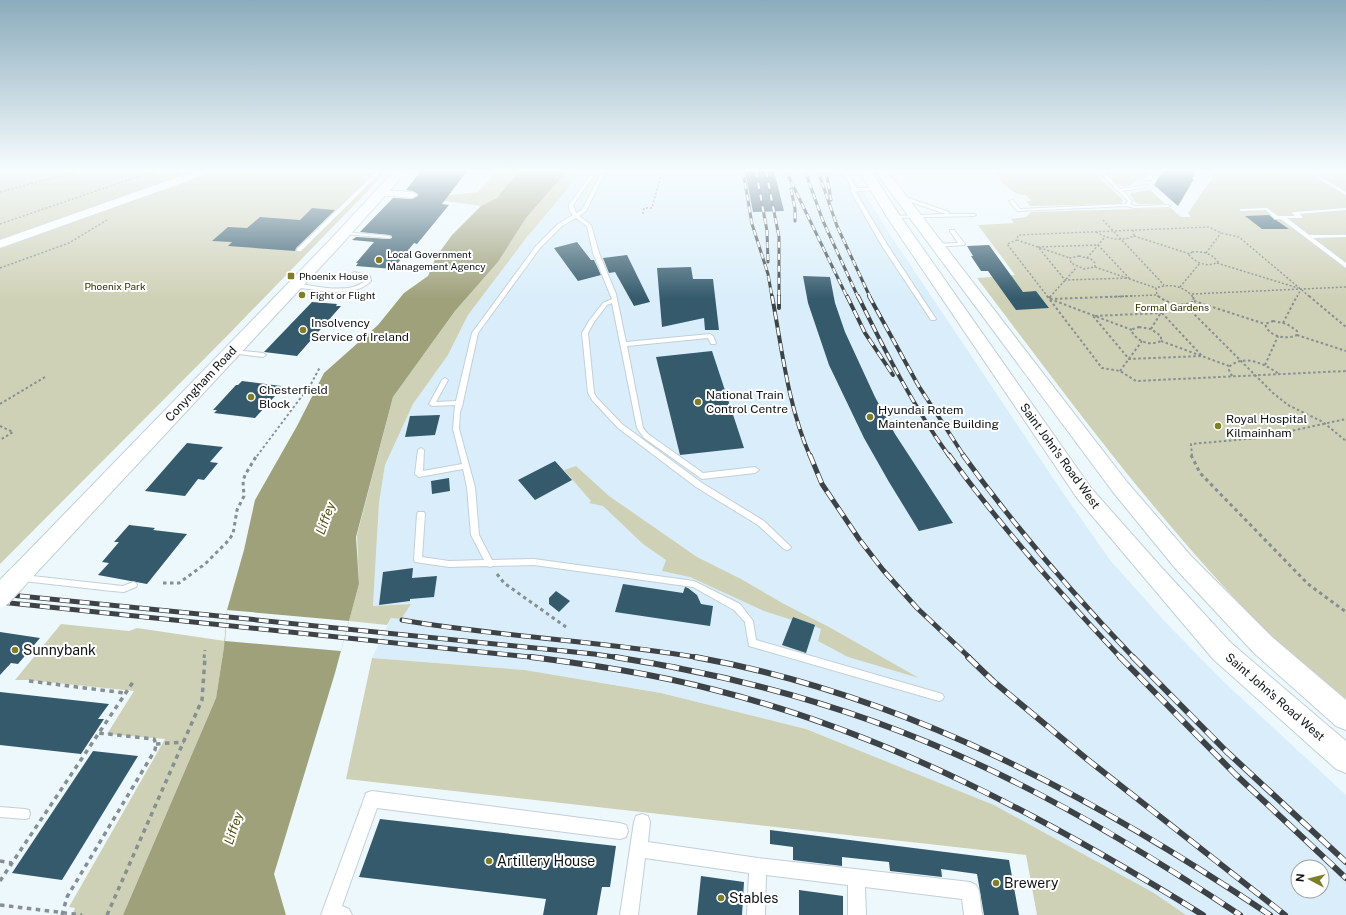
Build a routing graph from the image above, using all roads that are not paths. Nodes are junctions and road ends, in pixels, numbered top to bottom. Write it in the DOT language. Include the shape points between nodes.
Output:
graph roads {
  1 [pos="86,214"];
  2 [pos="336,214"];
  3 [pos="362,214"];
  4 [pos="580,214"];
  5 [pos="866,214"];
  6 [pos="901,214"];
  7 [pos="903,214"];
  8 [pos="951,214"];
  9 [pos="1272,214"];
  10 [pos="1296,214"];
  11 [pos="955,215"];
  12 [pos="974,215"];
  13 [pos="576,216"];
  14 [pos="904,217"];
  15 [pos="1282,217"];
  16 [pos="952,231"];
  17 [pos="344,233"];
  18 [pos="1346,236"];
  19 [pos="389,237"];
  20 [pos="1308,237"];
  21 [pos="0,244"];
  22 [pos="937,246"];
  23 [pos="299,250"];
  24 [pos="1346,266"];
  25 [pos="354,274"];
  26 [pos="294,285"];
  27 [pos="614,300"];
  28 [pos="933,319"];
  29 [pos="712,343"];
  30 [pos="624,344"];
  31 [pos="232,352"];
  32 [pos="263,355"];
  33 [pos="445,380"];
  34 [pos="460,403"];
  35 [pos="421,450"];
  36 [pos="466,466"];
  37 [pos="755,470"];
  38 [pos="421,514"];
  39 [pos="787,547"];
  40 [pos="490,564"];
  41 [pos="18,577"];
  42 [pos="133,585"];
  43 [pos="0,596"];
  44 [pos="939,697"];
  45 [pos="1346,717"];
  46 [pos="1346,759"];
  47 [pos="0,812"];
  48 [pos="25,814"];
  49 [pos="642,822"];
  50 [pos="620,831"];
  51 [pos="638,849"];
  52 [pos="758,866"];
  53 [pos="856,877"];
  54 [pos="335,914"];
  55 [pos="629,915"];
  56 [pos="756,915"];
  57 [pos="857,915"];
  58 [pos="973,915"];
  1 -- 21 [label="street"];
  2 -- 23 [label="lane"];
  3 -- 17 [label="main road, Conyngham Road"];
  4 -- 13 [label="lane"];
  5 -- 28 [label="lane"];
  6 -- 14 [label="main road, Saint John's Road West"];
  7 -- 14 [label="main road, Saint John's Road West"];
  8 -- 11 [label="lane"];
  9 -- 15 [label="lane" via="1277,218"];
  10 -- 15 [label="lane" via="1300,217"];
  11 -- 12 [label="lane"];
  11 -- 14 [label="lane"];
  13 -- 27 [label="lane" via="589,224 596,253"];
  13 -- 34 [label="lane" via="560,225 538,247 475,333"];
  14 -- 22 [label="main road, Saint John's Road West"];
  14 -- 46 [label="main road, Saint John's Road West" via="1084,493 1222,651"];
  15 -- 20 [label="lane"];
  16 -- 22 [label="lane" via="962,244"];
  17 -- 19 [label="lane"];
  17 -- 26 [label="main road, Conyngham Road"];
  18 -- 20 [label="lane"];
  20 -- 24 [label="lane"];
  22 -- 45 [label="main road, Saint John's Road West" via="1120,487 1183,562 1263,646"];
  25 -- 26 [label="lane" via="368,277 368,281 360,288 348,290"];
  26 -- 31 [label="main road, Conyngham Road"];
  27 -- 30 [label="lane"];
  27 -- 39 [label="lane" via="605,304 585,332 591,393 594,399 626,430 699,485 762,523"];
  29 -- 30 [label="lane" via="710,336"];
  30 -- 37 [label="lane" via="640,428 646,436 702,476"];
  31 -- 32 [label="lane"];
  31 -- 41 [label="main road, Conyngham Road"];
  33 -- 34 [label="lane" via="432,404"];
  34 -- 36 [label="lane" via="456,429"];
  35 -- 36 [label="lane" via="419,474"];
  36 -- 40 [label="lane" via="471,487 475,535"];
  38 -- 40 [label="lane" via="418,560 445,564"];
  40 -- 44 [label="lane" via="534,562 694,584 737,607 749,621 752,643"];
  41 -- 42 [label="lane" via="124,589"];
  41 -- 43 [label="main road, Conyngham Road, bridge"];
  47 -- 48 [label="lane"];
  49 -- 51 [label="street"];
  50 -- 54 [label="street" via="372,799"];
  51 -- 52 [label="street"];
  51 -- 55 [label="street"];
  52 -- 53 [label="street"];
  52 -- 56 [label="street"];
  53 -- 57 [label="street"];
  53 -- 58 [label="street" via="970,891"];
}
